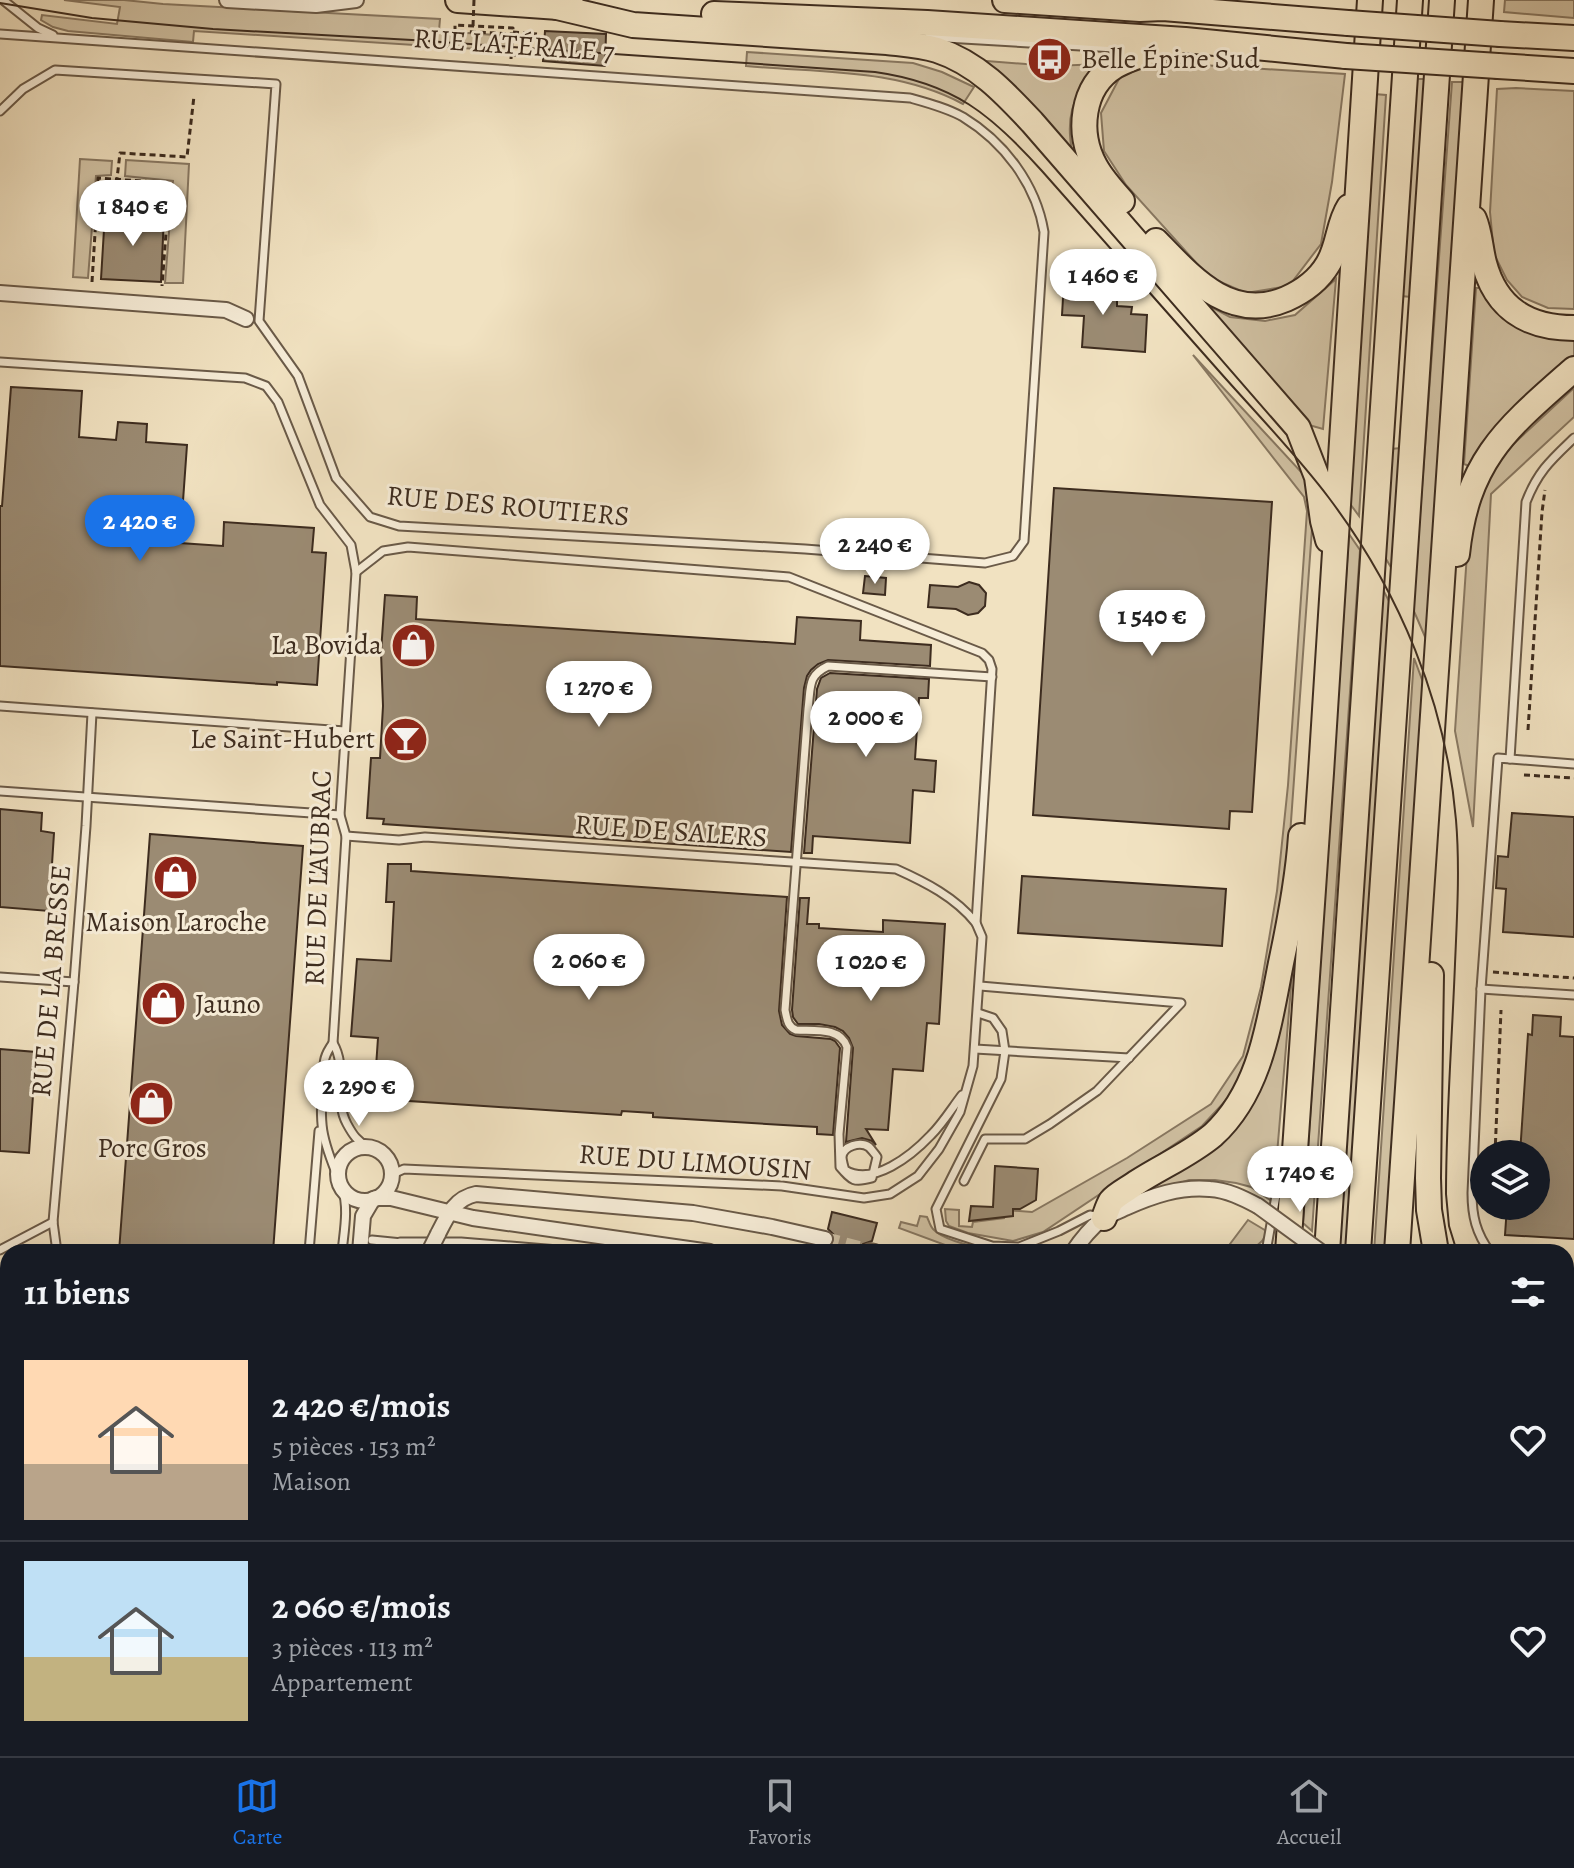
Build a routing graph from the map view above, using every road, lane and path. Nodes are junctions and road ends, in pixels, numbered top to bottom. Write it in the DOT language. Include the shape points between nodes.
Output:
graph roads {
  1 [pos="3,0"];
  2 [pos="227,0"];
  3 [pos="356,0"];
  4 [pos="458,0"];
  5 [pos="474,0"];
  6 [pos="1005,0"];
  7 [pos="1370,0"];
  8 [pos="1410,0"];
  9 [pos="1442,0"];
  10 [pos="1481,0"];
  11 [pos="1159,4"];
  12 [pos="557,7"];
  13 [pos="473,26"];
  14 [pos="513,33"];
  15 [pos="0,34"];
  16 [pos="537,34"];
  17 [pos="1574,38"];
  18 [pos="68,39"];
  19 [pos="1185,40"];
  20 [pos="887,42"];
  21 [pos="1154,51"];
  22 [pos="511,55"];
  23 [pos="535,56"];
  24 [pos="510,71"];
  25 [pos="1574,71"];
  26 [pos="194,96"];
  27 [pos="0,111"];
  28 [pos="116,180"];
  29 [pos="97,201"];
  30 [pos="1357,201"];
  31 [pos="115,202"];
  32 [pos="1467,206"];
  33 [pos="168,207"];
  34 [pos="113,213"];
  35 [pos="92,282"];
  36 [pos="162,286"];
  37 [pos="0,293"];
  38 [pos="246,319"];
  39 [pos="1574,328"];
  40 [pos="0,362"];
  41 [pos="1574,369"];
  42 [pos="1574,438"];
  43 [pos="1546,489"];
  44 [pos="1013,556"];
  45 [pos="1335,562"];
  46 [pos="356,572"];
  47 [pos="1439,610"];
  48 [pos="992,677"];
  49 [pos="0,706"];
  50 [pos="92,713"];
  51 [pos="1528,730"];
  52 [pos="345,731"];
  53 [pos="1510,759"];
  54 [pos="1574,764"];
  55 [pos="1321,773"];
  56 [pos="1524,775"];
  57 [pos="1574,778"];
  58 [pos="0,791"];
  59 [pos="86,797"];
  60 [pos="340,815"];
  61 [pos="346,836"];
  62 [pos="1422,868"];
  63 [pos="976,923"];
  64 [pos="1493,972"];
  65 [pos="0,977"];
  66 [pos="1574,978"];
  67 [pos="74,982"];
  68 [pos="980,986"];
  69 [pos="1481,989"];
  70 [pos="1574,995"];
  71 [pos="1501,1010"];
  72 [pos="978,1013"];
  73 [pos="333,1043"];
  74 [pos="975,1049"];
  75 [pos="1005,1051"];
  76 [pos="1129,1058"];
  77 [pos="966,1090"];
  78 [pos="320,1121"];
  79 [pos="1474,1140"];
  80 [pos="1496,1140"];
  81 [pos="368,1147"];
  82 [pos="391,1179"];
  83 [pos="964,1181"];
  84 [pos="340,1184"];
  85 [pos="374,1198"];
  86 [pos="1104,1218"];
  87 [pos="1474,1220"];
  88 [pos="53,1222"];
  89 [pos="442,1226"];
  90 [pos="825,1239"];
  91 [pos="372,1240"];
  92 [pos="400,1242"];
  93 [pos="11,1244"];
  94 [pos="56,1244"];
  95 [pos="310,1244"];
  96 [pos="343,1244"];
  97 [pos="361,1244"];
  98 [pos="412,1244"];
  99 [pos="433,1244"];
  100 [pos="485,1244"];
  101 [pos="654,1244"];
  102 [pos="986,1244"];
  103 [pos="1026,1244"];
  104 [pos="1080,1244"];
  105 [pos="1273,1244"];
  106 [pos="1310,1244"];
  107 [pos="1328,1244"];
  108 [pos="1359,1244"];
  109 [pos="1398,1244"];
  110 [pos="1435,1244"];
  111 [pos="1485,1244"];
  1 -- 18 [label="lane" via="46,33"];
  2 -- 3 [label="street" via="316,5"];
  4 -- 12 [label="highway"];
  5 -- 13 [label="path, bridge"];
  6 -- 11 [label="highway" via="1140,9"];
  7 -- 30 [label="highway"];
  8 -- 107 [label="highway"];
  9 -- 108 [label="highway"];
  10 -- 32 [label="highway"];
  11 -- 17 [label="highway, bridge"];
  12 -- 19 [label="highway"];
  12 -- 20 [label="highway" via="633,25"];
  13 -- 14 [label="path" via="513,28"];
  13 -- 14 [label="path" via="455,25 455,31"];
  14 -- 16 [label="path"];
  14 -- 22 [label="path"];
  15 -- 18 [label="lane, RUE LATÉRALE 7"];
  18 -- 24 [label="lane, RUE LATÉRALE 7"];
  19 -- 21 [label="highway"];
  19 -- 25 [label="highway, bridge"];
  20 -- 21 [label="lane" via="931,37"];
  20 -- 45 [label="highway" via="936,50 978,70 1001,89 1298,428 1317,477"];
  21 -- 30 [label="highway" via="1117,65 1095,85 1085,109 1085,138 1107,183 1201,285 1235,303 1272,304 1295,295 1328,264 1343,216"];
  22 -- 23 [label="path"];
  22 -- 24 [label="path"];
  24 -- 44 [label="lane, RUE LATÉRALE 7" via="910,98 963,117 1008,155 1031,192 1044,232 1024,541"];
  26 -- 28 [label="path" via="187,157 120,153"];
  27 -- 44 [label="lane, RUE DES ROUTIERS" via="55,70 276,84 259,321 298,376 336,478 370,517 399,526 985,563"];
  28 -- 29 [label="path" via="98,178"];
  28 -- 31 [label="path"];
  28 -- 33 [label="path" via="169,183"];
  29 -- 31 [label="path"];
  29 -- 35 [label="path"];
  30 -- 45 [label="highway"];
  31 -- 33 [label="path"];
  31 -- 34 [label="path"];
  32 -- 39 [label="highway" via="1499,297 1530,321"];
  32 -- 47 [label="highway"];
  33 -- 36 [label="path"];
  37 -- 38 [label="street" via="226,310"];
  40 -- 46 [label="lane" via="245,378 266,386 278,402 320,505 351,545"];
  41 -- 47 [label="highway" via="1511,426 1481,469 1464,511 1451,600"];
  42 -- 53 [label="lane" via="1540,473 1526,502"];
  43 -- 51 [label="path"];
  45 -- 55 [label="highway"];
  46 -- 48 [label="lane, RUE DU LIMOUSIN" via="383,551 408,547 789,577 982,653"];
  46 -- 52 [label="lane, RUE DE L'AUBRAC"];
  47 -- 62 [label="highway"];
  48 -- 63 [label="lane, RUE DU LIMOUSIN"];
  48 -- 77 [label="lane" via="828,666 814,674 785,1010 787,1023 796,1030 837,1033 845,1039 840,1167 850,1179 872,1178 876,1167 877,1157 862,1144 847,1149 842,1159 854,1176 871,1175 879,1171 888,1168 932,1135"];
  49 -- 50 [label="lane"];
  50 -- 52 [label="lane"];
  50 -- 59 [label="lane, RUE DE LA BRESSE"];
  52 -- 60 [label="lane, RUE DE L'AUBRAC"];
  53 -- 54 [label="lane"];
  53 -- 69 [label="lane" via="1498,758"];
  55 -- 86 [label="highway" via="1305,792 1287,937 1262,1051 1244,1095 1214,1133 1123,1192"];
  55 -- 105 [label="highway" via="1294,1156"];
  56 -- 57 [label="path"];
  58 -- 59 [label="lane"];
  59 -- 60 [label="lane"];
  59 -- 67 [label="lane, RUE DE LA BRESSE"];
  60 -- 61 [label="lane, RUE DE L'AUBRAC"];
  61 -- 63 [label="lane, RUE DE SALERS" via="896,869 947,896"];
  61 -- 73 [label="lane, RUE DE L'AUBRAC"];
  62 -- 109 [label="highway"];
  62 -- 110 [label="highway" via="1434,889 1428,1146"];
  63 -- 68 [label="lane, RUE DU LIMOUSIN" via="982,937"];
  64 -- 66 [label="path"];
  65 -- 67 [label="lane"];
  67 -- 88 [label="lane, RUE DE LA BRESSE"];
  68 -- 72 [label="lane, RUE DU LIMOUSIN"];
  68 -- 76 [label="lane" via="1181,1003"];
  69 -- 70 [label="lane"];
  69 -- 79 [label="lane"];
  71 -- 80 [label="path"];
  72 -- 74 [label="lane, RUE DU LIMOUSIN"];
  72 -- 75 [label="lane" via="993,1018 1002,1031"];
  73 -- 78 [label="lane, RUE DE L'AUBRAC" via="325,1054"];
  73 -- 81 [label="lane, RUE DE L'AUBRAC" via="340,1058 344,1118 357,1140"];
  74 -- 75 [label="lane"];
  74 -- 77 [label="lane, RUE DU LIMOUSIN"];
  75 -- 76 [label="lane"];
  75 -- 102 [label="lane" via="995,1093 936,1209 940,1229"];
  76 -- 83 [label="lane" via="1097,1091 1025,1139 985,1139"];
  77 -- 82 [label="lane, RUE DU LIMOUSIN" via="939,1149 918,1176 890,1194 864,1198 782,1186 404,1169"];
  78 -- 84 [label="lane, RUE DE L'AUBRAC"];
  78 -- 95 [label="lane"];
  81 -- 82 [label="street" via="388,1160"];
  81 -- 84 [label="street" via="345,1155 338,1171"];
  82 -- 85 [label="street" via="383,1194"];
  84 -- 85 [label="street" via="353,1198"];
  84 -- 96 [label="lane, RUE DE L'AUBRAC" via="345,1195"];
  85 -- 89 [label="street" via="391,1198"];
  85 -- 97 [label="street" via="363,1216"];
  86 -- 103 [label="lane" via="1090,1215"];
  86 -- 104 [label="street"];
  86 -- 106 [label="street, bridge" via="1170,1191 1212,1189 1258,1206"];
  87 -- 111 [label="lane"];
  88 -- 93 [label="lane"];
  88 -- 94 [label="lane, RUE DE LA BRESSE"];
  89 -- 90 [label="street" via="459,1200 476,1194 693,1213"];
  89 -- 99 [label="street, bridge"];
  89 -- 101 [label="street" via="473,1218"];
  91 -- 92 [label="lane"];
  92 -- 98 [label="lane"];
  92 -- 100 [label="lane"];
}
